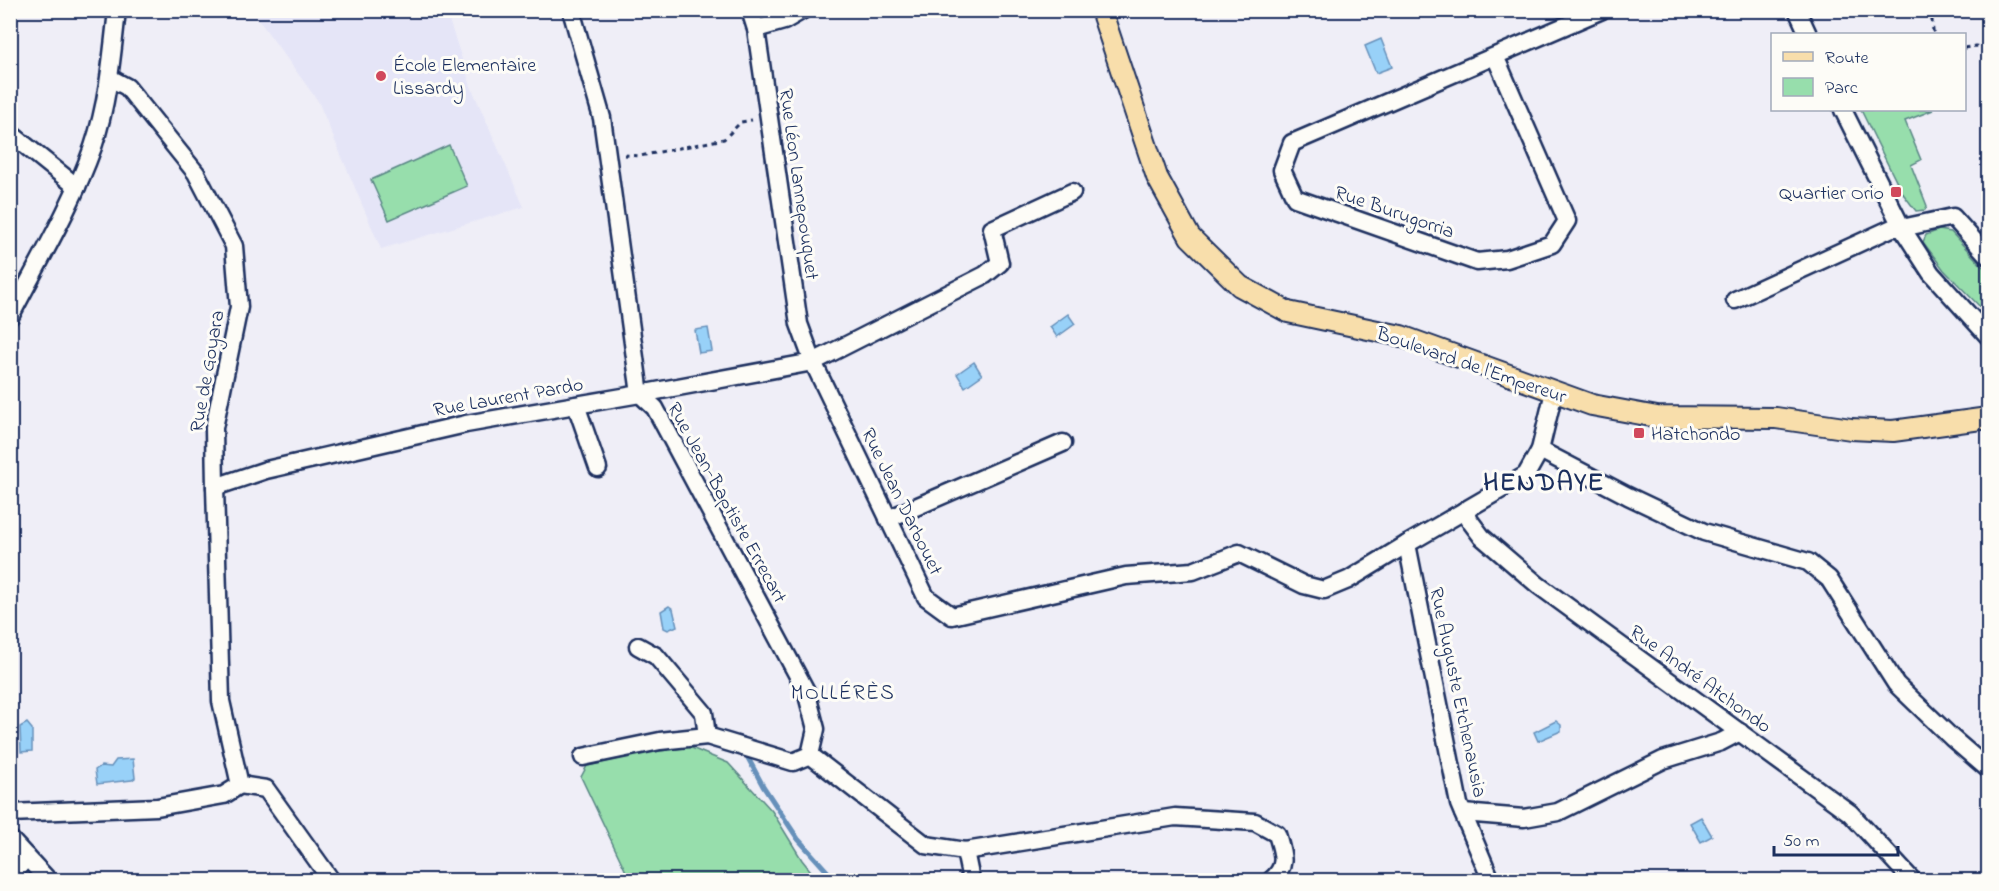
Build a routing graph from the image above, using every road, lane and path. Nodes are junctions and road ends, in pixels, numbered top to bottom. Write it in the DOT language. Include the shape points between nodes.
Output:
graph roads {
  1 [pos="117,10"];
  2 [pos="571,10"];
  3 [pos="750,10"];
  4 [pos="803,10"];
  5 [pos="1101,10"];
  6 [pos="1602,10"];
  7 [pos="1797,10"];
  8 [pos="1931,10"];
  9 [pos="756,29"];
  10 [pos="1808,33"];
  11 [pos="1934,33"];
  12 [pos="1989,47"];
  13 [pos="1966,48"];
  14 [pos="1495,56"];
  15 [pos="110,78"];
  16 [pos="1844,111"];
  17 [pos="769,116"];
  18 [pos="10,134"];
  19 [pos="607,153"];
  20 [pos="77,187"];
  21 [pos="1072,192"];
  22 [pos="1902,228"];
  23 [pos="1989,256"];
  24 [pos="1735,300"];
  25 [pos="10,317"];
  26 [pos="1989,336"];
  27 [pos="813,362"];
  28 [pos="1554,392"];
  29 [pos="640,394"];
  30 [pos="576,405"];
  31 [pos="1988,419"];
  32 [pos="1063,443"];
  33 [pos="1540,450"];
  34 [pos="598,468"];
  35 [pos="215,487"];
  36 [pos="1465,510"];
  37 [pos="888,519"];
  38 [pos="1407,544"];
  39 [pos="638,646"];
  40 [pos="1740,732"];
  41 [pos="707,736"];
  42 [pos="810,755"];
  43 [pos="583,757"];
  44 [pos="1989,769"];
  45 [pos="240,785"];
  46 [pos="10,813"];
  47 [pos="1463,813"];
  48 [pos="10,839"];
  49 [pos="966,851"];
  50 [pos="27,857"];
  51 [pos="10,878"];
  52 [pos="48,880"];
  53 [pos="331,880"];
  54 [pos="971,880"];
  55 [pos="1271,880"];
  56 [pos="1491,880"];
  57 [pos="1912,880"];
  1 -- 15 [label="street"];
  2 -- 19 [label="street, Rue Jean-Baptiste Errecart" via="602,118"];
  3 -- 9 [label="street, Rue Léon Lannepouquet"];
  4 -- 9 [label="street" via="784,21"];
  5 -- 28 [label="main road, Boulevard de l'Empereur" via="1157,177 1190,237 1240,286 1288,312 1401,336"];
  6 -- 14 [label="street, Rue Burugorria"];
  7 -- 10 [label="street"];
  8 -- 11 [label="path"];
  9 -- 17 [label="street, Rue Léon Lannepouquet"];
  12 -- 13 [label="path"];
  14 -- 14 [label="street, Rue Burugorria" via="1567,221 1552,244 1507,259 1477,262 1295,198 1282,170 1292,143"];
  15 -- 20 [label="street" via="94,144"];
  15 -- 35 [label="street, Rue de Goyara" via="127,87 196,173 234,246 239,307 214,428"];
  16 -- 22 [label="street"];
  17 -- 19 [label="path" via="741,122 724,139 640,156"];
  17 -- 27 [label="street, Rue Léon Lannepouquet" via="799,324"];
  18 -- 20 [label="street"];
  19 -- 29 [label="street, Rue Jean-Baptiste Errecart"];
  20 -- 25 [label="street"];
  21 -- 27 [label="street, Rue Laurent Pardo" via="992,230 1000,263 985,275"];
  22 -- 23 [label="street" via="1953,217"];
  22 -- 24 [label="street" via="1892,228"];
  22 -- 26 [label="street" via="1931,273"];
  27 -- 29 [label="street, Rue Laurent Pardo"];
  27 -- 37 [label="street, Rue Jean Darbouet"];
  28 -- 31 [label="main road, Boulevard de l'Empereur" via="1592,405 1657,417 1776,418 1893,431"];
  28 -- 33 [label="street"];
  29 -- 30 [label="street, Rue Laurent Pardo"];
  29 -- 42 [label="street, Rue Jean-Baptiste Errecart" via="654,408 807,692 816,729"];
  30 -- 34 [label="street"];
  30 -- 35 [label="street, Rue Laurent Pardo" via="443,429 266,470"];
  32 -- 37 [label="street"];
  33 -- 36 [label="street" via="1526,476"];
  33 -- 44 [label="street" via="1704,532 1808,562 1829,579 1896,684"];
  35 -- 45 [label="street, Rue de Goyara" via="221,701"];
  36 -- 38 [label="street"];
  36 -- 40 [label="street, Rue André Atchondo" via="1482,537 1538,585"];
  37 -- 38 [label="street, Rue Jean Darbouet" via="926,597 952,616 1126,576 1193,571 1239,552 1304,585 1324,590"];
  38 -- 47 [label="street, Rue Auguste Etchenausia"];
  39 -- 41 [label="street" via="656,656 704,713"];
  40 -- 47 [label="street" via="1663,760 1558,812 1524,818"];
  40 -- 57 [label="street, Rue André Atchondo" via="1850,813"];
  41 -- 42 [label="street" via="793,762"];
  41 -- 43 [label="street"];
  42 -- 49 [label="street" via="926,845"];
  45 -- 46 [label="street" via="224,795 157,807"];
  45 -- 53 [label="street" via="266,789"];
  47 -- 56 [label="street, Rue Auguste Etchenausia"];
  48 -- 50 [label="street"];
  49 -- 54 [label="street"];
  49 -- 55 [label="street" via="1175,817 1255,822 1277,834 1284,859"];
  50 -- 51 [label="street"];
  50 -- 52 [label="street"];
}
